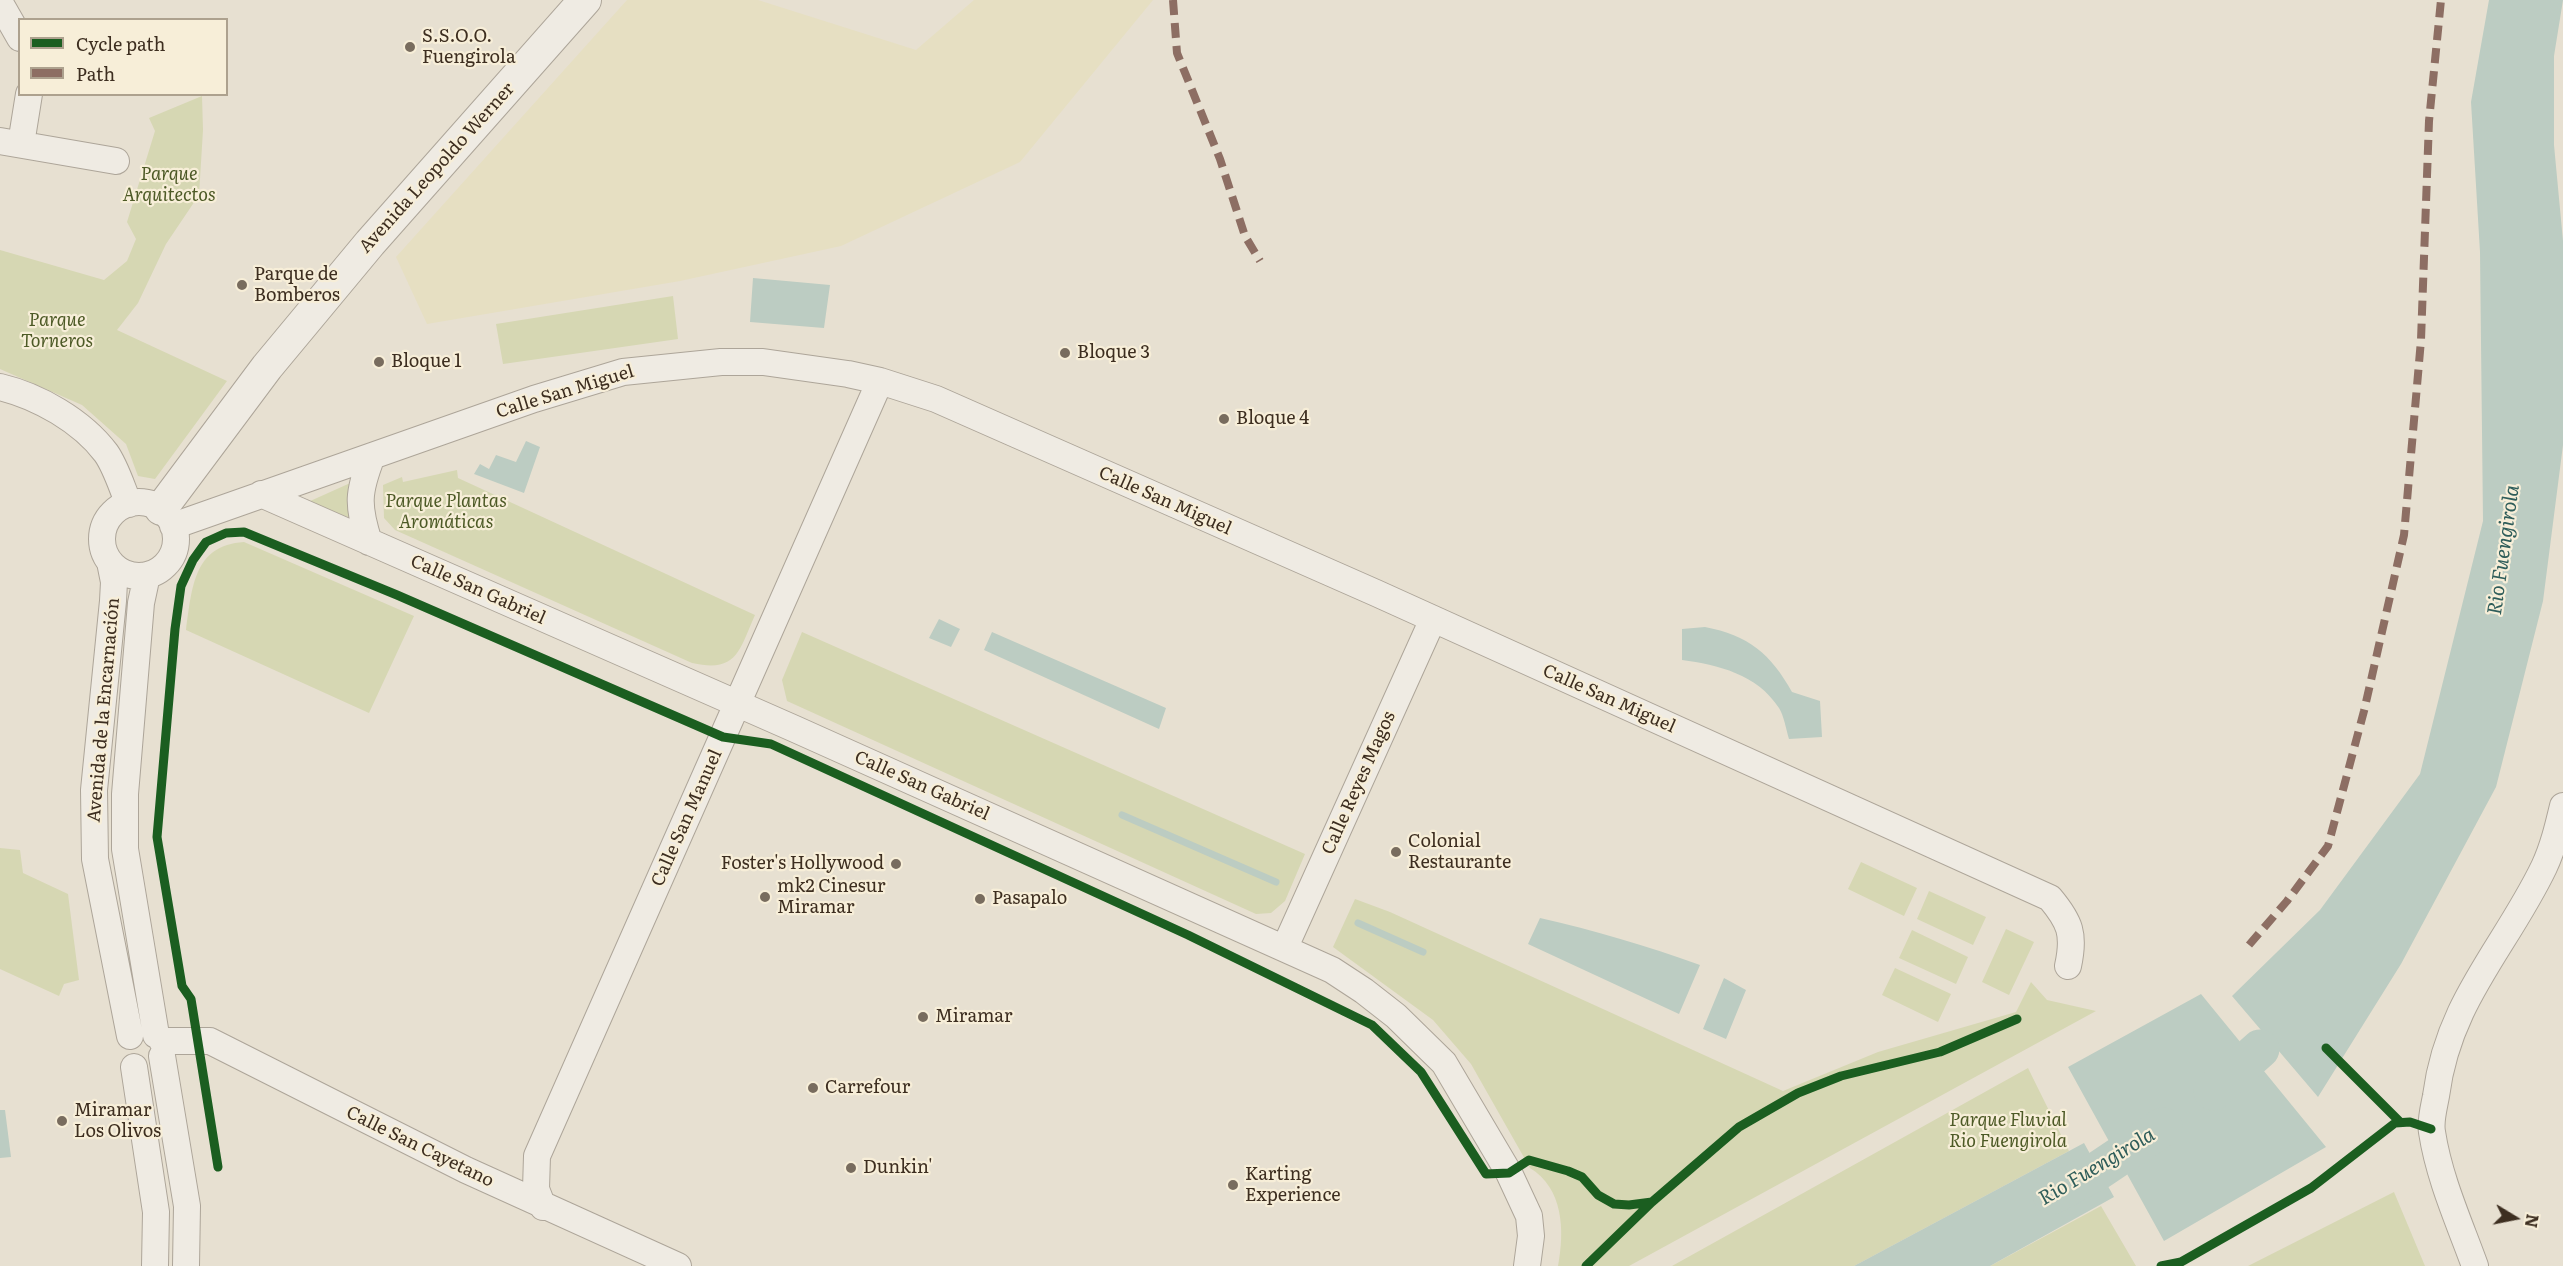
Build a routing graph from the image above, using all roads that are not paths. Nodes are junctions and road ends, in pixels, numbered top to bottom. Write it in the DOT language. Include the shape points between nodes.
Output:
graph roads {
  1 [pos="585,0"];
  2 [pos="0,3"];
  3 [pos="18,34"];
  4 [pos="28,96"];
  5 [pos="10,143"];
  6 [pos="116,161"];
  7 [pos="880,381"];
  8 [pos="0,387"];
  9 [pos="372,456"];
  10 [pos="261,494"];
  11 [pos="129,504"];
  12 [pos="167,518"];
  13 [pos="369,542"];
  14 [pos="110,562"];
  15 [pos="147,575"];
  16 [pos="1433,619"];
  17 [pos="738,704"];
  18 [pos="2563,806"];
  19 [pos="1285,947"];
  20 [pos="2068,966"];
  21 [pos="130,1036"];
  22 [pos="160,1044"];
  23 [pos="134,1067"];
  24 [pos="537,1156"];
  25 [pos="494,1183"];
  26 [pos="543,1207"];
  27 [pos="155,1266"];
  28 [pos="186,1266"];
  29 [pos="678,1266"];
  30 [pos="1527,1266"];
  31 [pos="2475,1266"];
  1 -- 12 [label="street, Avenida Leopoldo Werner" via="369,243 267,367"];
  2 -- 3 [label="street"];
  4 -- 5 [label="street"];
  5 -- 6 [label="street"];
  7 -- 9 [label="street, Calle San Miguel" via="763,362 623,372"];
  7 -- 16 [label="street, Calle San Miguel" via="936,399"];
  7 -- 17 [label="street, Calle San Manuel"];
  8 -- 11 [label="street" via="43,403 78,424 106,453"];
  9 -- 10 [label="street, Calle San Miguel"];
  9 -- 13 [label="street" via="362,481 360,513"];
  10 -- 12 [label="street, Calle San Miguel"];
  10 -- 13 [label="street, Calle San Gabriel"];
  11 -- 12 [label="street" via="142,502"];
  11 -- 14 [label="street" via="119,508 104,527 104,551"];
  12 -- 15 [label="street" via="176,539 174,551 168,562"];
  13 -- 17 [label="street, Calle San Gabriel"];
  14 -- 15 [label="street" via="126,574"];
  14 -- 21 [label="street, Avenida de la Encarnación" via="113,601 94,790 94,859"];
  15 -- 22 [label="street, Avenida de la Encarnación" via="141,603 125,794 125,849"];
  16 -- 19 [label="street, Calle Reyes Magos"];
  16 -- 20 [label="street, Calle San Miguel" via="2050,898 2066,918 2072,945"];
  17 -- 19 [label="street, Calle San Gabriel"];
  17 -- 24 [label="street, Calle San Manuel"];
  18 -- 31 [label="street" via="2544,867 2479,974 2455,1021 2439,1068 2431,1129 2441,1174"];
  19 -- 30 [label="street, Calle San Gabriel" via="1364,991 1444,1063 1509,1173 1528,1216 1531,1236"];
  21 -- 22 [label="street" via="140,1030 151,1031"];
  21 -- 23 [label="street, Avenida de la Encarnación" via="124,1053"];
  22 -- 23 [label="street" via="151,1067"];
  22 -- 25 [label="street, Calle San Cayetano" via="210,1041"];
  22 -- 28 [label="street, Avenida de la Encarnación" via="187,1206"];
  23 -- 27 [label="street, Avenida de la Encarnación" via="156,1212"];
  24 -- 25 [label="street, Calle San Manuel" via="524,1171"];
  24 -- 26 [label="street, Calle San Manuel" via="536,1190"];
  25 -- 26 [label="street, Calle San Cayetano"];
  26 -- 29 [label="street, Calle San Cayetano"];
}
